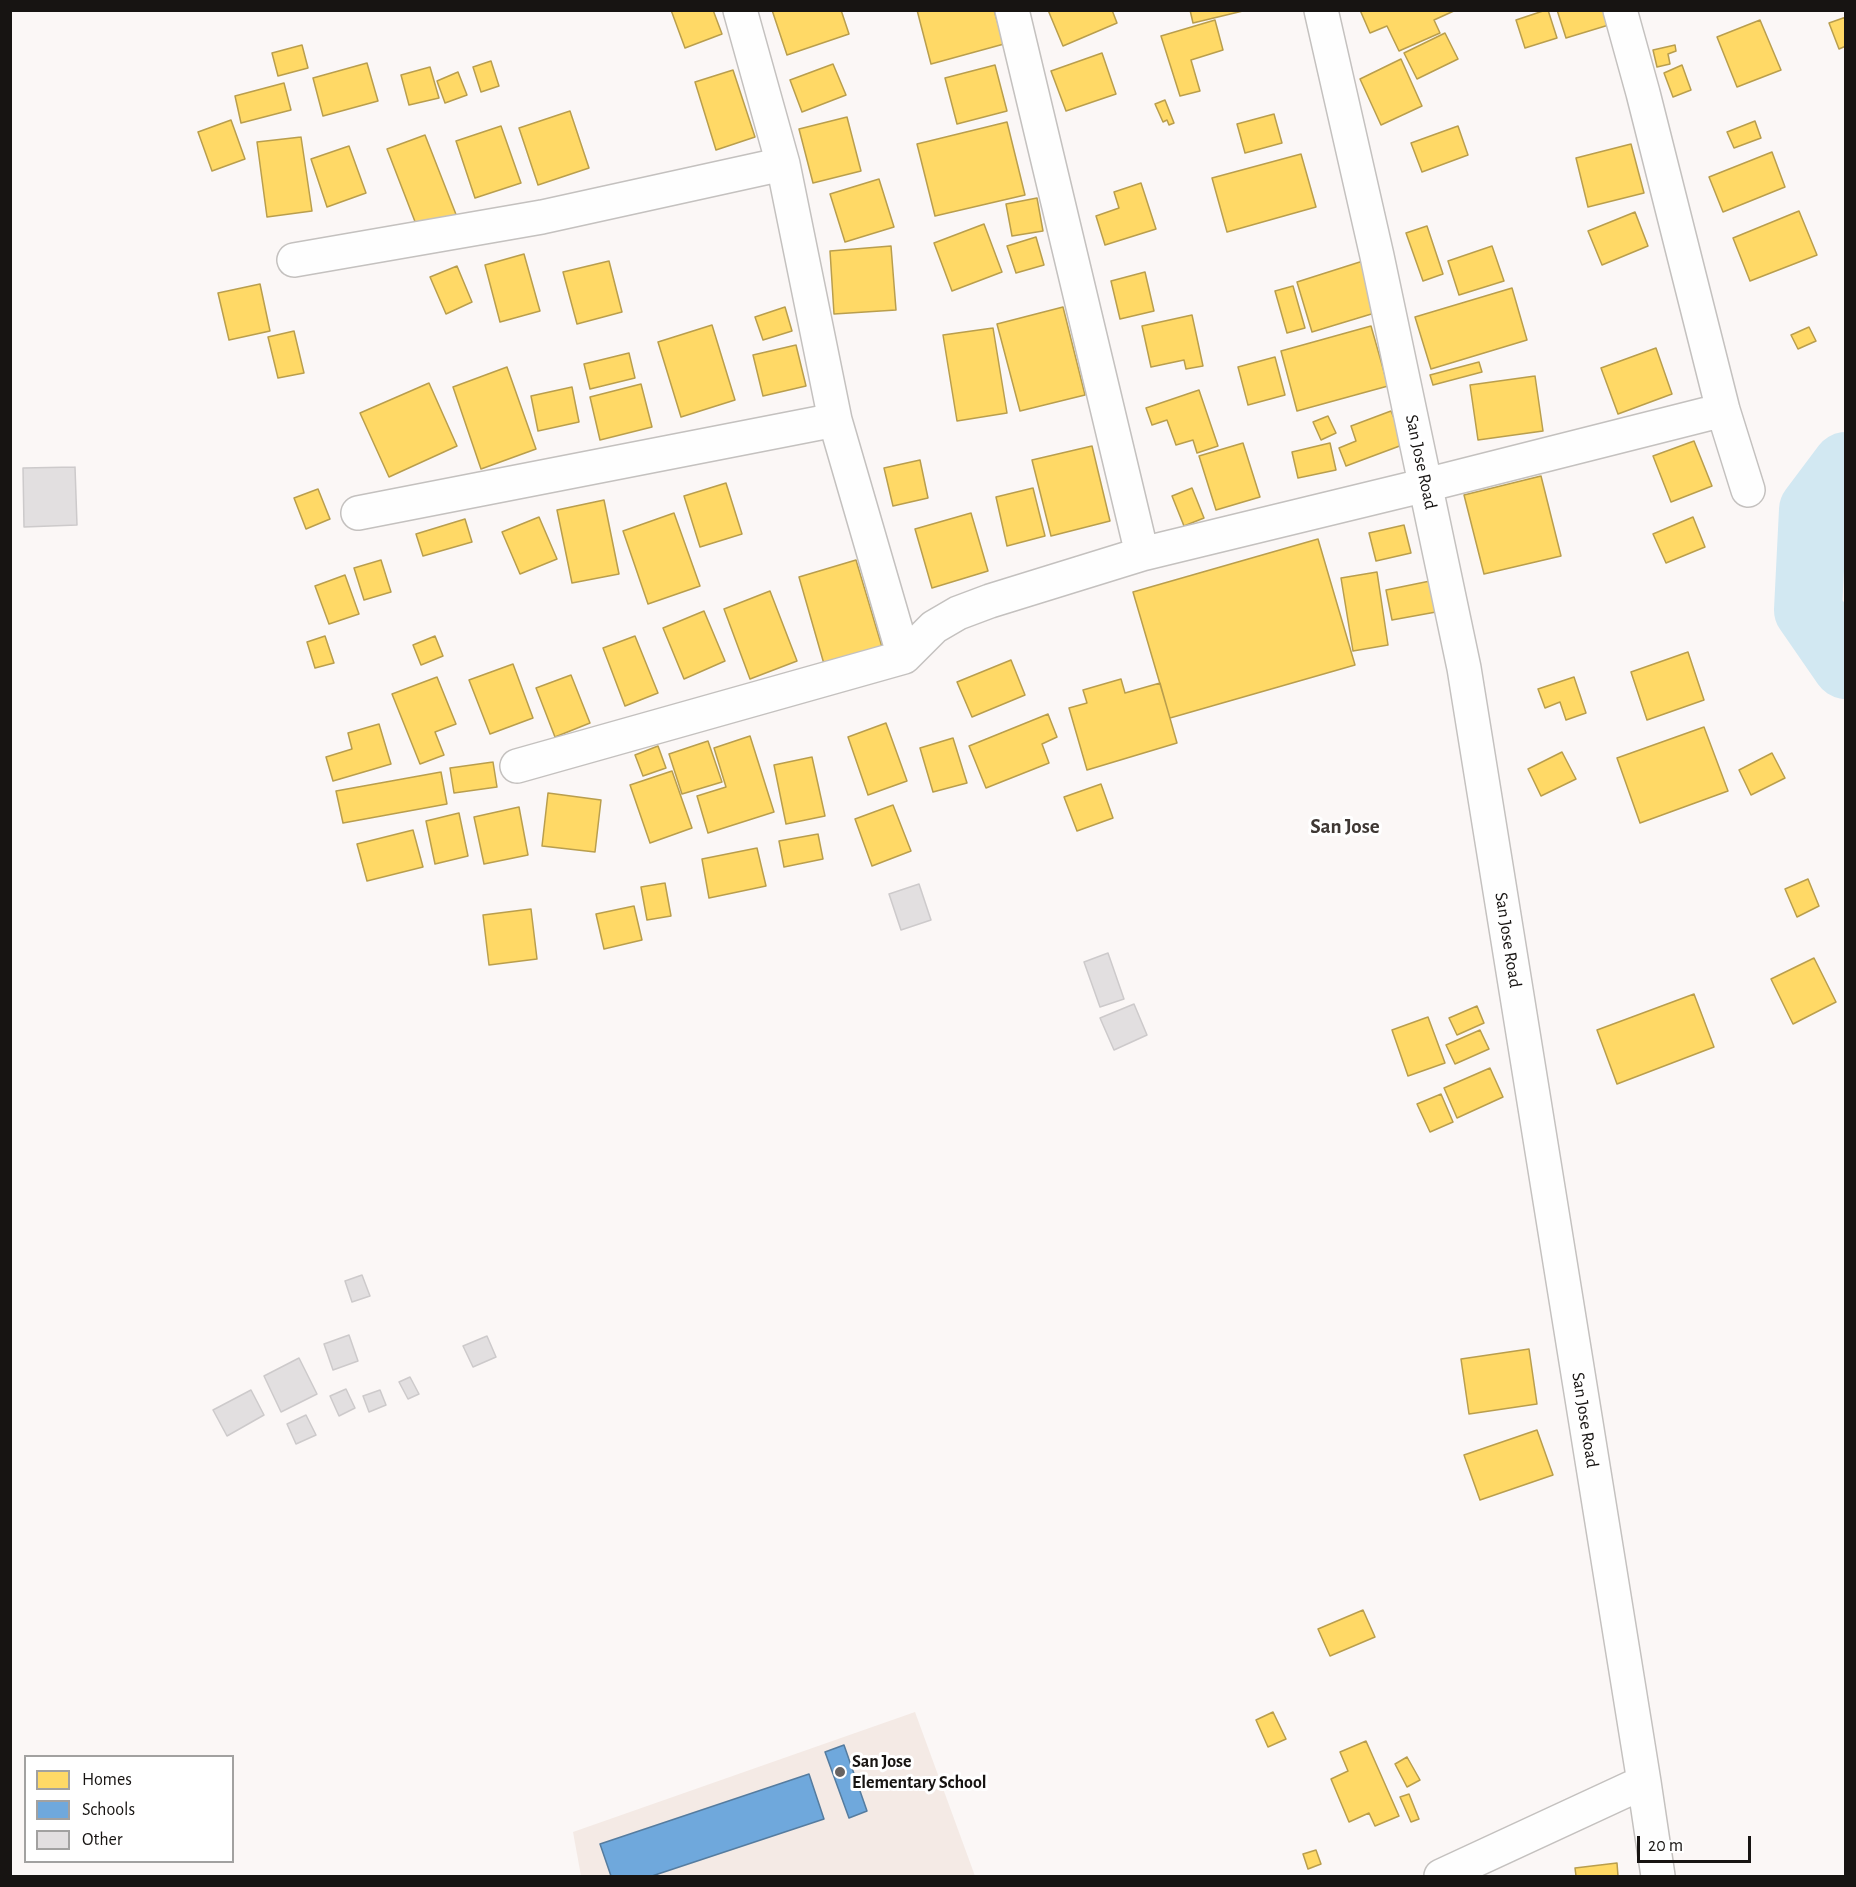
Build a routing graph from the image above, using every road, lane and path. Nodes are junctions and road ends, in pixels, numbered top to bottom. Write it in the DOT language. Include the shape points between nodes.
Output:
graph roads {
  1 [pos="740,10"];
  2 [pos="1012,10"];
  3 [pos="1321,10"];
  4 [pos="1620,10"];
  5 [pos="783,164"];
  6 [pos="294,260"];
  7 [pos="1723,410"];
  8 [pos="835,420"];
  9 [pos="1426,485"];
  10 [pos="1748,490"];
  11 [pos="358,513"];
  12 [pos="1142,554"];
  13 [pos="904,657"];
  14 [pos="517,766"];
  15 [pos="1644,1782"];
  16 [pos="1441,1876"];
  17 [pos="1658,1876"];
  1 -- 5 [label="street"];
  2 -- 12 [label="street"];
  3 -- 9 [label="street, San Jose Road"];
  4 -- 7 [label="street"];
  5 -- 6 [label="street" via="542,217"];
  5 -- 8 [label="street"];
  7 -- 9 [label="street"];
  7 -- 10 [label="street"];
  8 -- 11 [label="street"];
  8 -- 13 [label="street"];
  9 -- 12 [label="street"];
  9 -- 15 [label="street, San Jose Road" via="1464,668"];
  12 -- 13 [label="street" via="958,613 934,627"];
  13 -- 14 [label="street"];
  15 -- 16 [label="street"];
  15 -- 17 [label="street, San Jose Road"];
}
